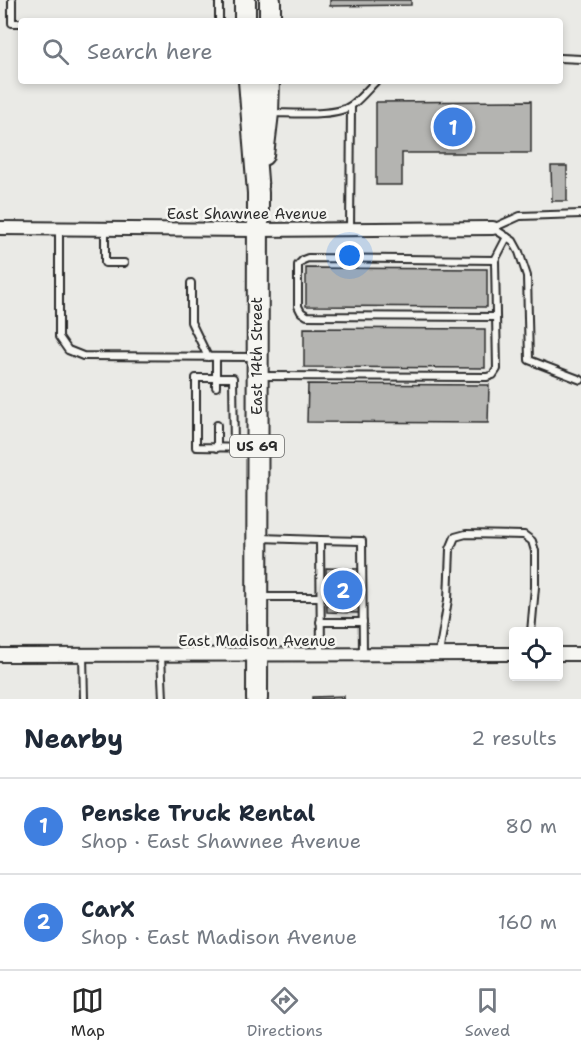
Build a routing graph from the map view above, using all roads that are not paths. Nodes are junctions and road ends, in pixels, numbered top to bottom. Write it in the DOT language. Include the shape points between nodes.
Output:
graph roads {
  1 [pos="12,0"];
  2 [pos="219,0"];
  3 [pos="245,0"];
  4 [pos="270,0"];
  5 [pos="219,18"];
  6 [pos="245,18"];
  7 [pos="270,18"];
  8 [pos="18,23"];
  9 [pos="563,58"];
  10 [pos="581,59"];
  11 [pos="249,84"];
  12 [pos="269,84"];
  13 [pos="373,84"];
  14 [pos="351,106"];
  15 [pos="268,113"];
  16 [pos="258,193"];
  17 [pos="581,214"];
  18 [pos="0,228"];
  19 [pos="493,228"];
  20 [pos="59,229"];
  21 [pos="105,229"];
  22 [pos="350,229"];
  23 [pos="256,230"];
  24 [pos="507,237"];
  25 [pos="495,260"];
  26 [pos="124,263"];
  27 [pos="191,283"];
  28 [pos="496,317"];
  29 [pos="208,357"];
  30 [pos="216,357"];
  31 [pos="257,367"];
  32 [pos="216,378"];
  33 [pos="581,380"];
  34 [pos="216,387"];
  35 [pos="217,425"];
  36 [pos="217,448"];
  37 [pos="234,448"];
  38 [pos="257,448"];
  39 [pos="257,537"];
  40 [pos="320,540"];
  41 [pos="257,597"];
  42 [pos="320,597"];
  43 [pos="321,622"];
  44 [pos="363,622"];
  45 [pos="531,627"];
  46 [pos="509,654"];
  47 [pos="563,654"];
  48 [pos="581,654"];
  49 [pos="0,655"];
  50 [pos="321,655"];
  51 [pos="363,655"];
  52 [pos="439,655"];
  53 [pos="83,656"];
  54 [pos="162,656"];
  55 [pos="257,656"];
  56 [pos="84,699"];
  57 [pos="163,699"];
  58 [pos="257,699"];
  1 -- 8 [label="lane" via="12,23"];
  2 -- 5 [label="lane"];
  3 -- 6 [label="main road"];
  4 -- 7 [label="main road"];
  9 -- 10 [label="lane"];
  11 -- 16 [label="main road, East 14th Street / US 69"];
  12 -- 15 [label="main road, East 14th Street / US 69"];
  13 -- 14 [label="lane"];
  14 -- 15 [label="lane" via="330,113"];
  14 -- 22 [label="lane"];
  15 -- 16 [label="main road, East 14th Street / US 69"];
  16 -- 23 [label="main road, East 14th Street / US 69"];
  17 -- 19 [label="lane" via="520,216"];
  18 -- 20 [label="street, East Shawnee Avenue"];
  19 -- 22 [label="street, East Shawnee Avenue"];
  19 -- 24 [label="lane"];
  20 -- 21 [label="street, East Shawnee Avenue"];
  20 -- 29 [label="lane" via="59,337 68,350 83,356"];
  21 -- 23 [label="street, East Shawnee Avenue"];
  21 -- 26 [label="lane" via="105,263"];
  22 -- 23 [label="street, East Shawnee Avenue"];
  23 -- 31 [label="main road, East 14th Street / US 69"];
  24 -- 25 [label="lane"];
  24 -- 33 [label="lane" via="519,252 527,276 530,360"];
  25 -- 28 [label="lane"];
  25 -- 28 [label="lane" via="308,258 298,265 298,306 307,316"];
  27 -- 29 [label="lane" via="191,322"];
  28 -- 31 [label="lane" via="497,369 487,377"];
  29 -- 30 [label="lane"];
  30 -- 31 [label="lane"];
  30 -- 32 [label="lane"];
  31 -- 38 [label="main road, East 14th Street / US 69"];
  32 -- 34 [label="lane"];
  32 -- 36 [label="lane" via="196,378 196,447"];
  32 -- 37 [label="lane" via="233,378"];
  35 -- 36 [label="lane"];
  36 -- 37 [label="lane"];
  37 -- 38 [label="lane"];
  38 -- 39 [label="main road, East 14th Street / US 69"];
  39 -- 40 [label="lane"];
  39 -- 41 [label="main road, East 14th Street / US 69"];
  40 -- 42 [label="lane"];
  40 -- 44 [label="lane" via="362,541"];
  41 -- 42 [label="lane"];
  41 -- 55 [label="main road, East 14th Street / US 69"];
  42 -- 43 [label="lane"];
  43 -- 44 [label="lane"];
  43 -- 50 [label="lane"];
  44 -- 51 [label="lane"];
  45 -- 52 [label="lane" via="535,587 532,541 524,535 455,537 450,549 448,600"];
  46 -- 52 [label="street, East Madison Avenue"];
  47 -- 48 [label="street"];
  49 -- 53 [label="street, East Madison Avenue"];
  50 -- 51 [label="street, East Madison Avenue"];
  50 -- 55 [label="street, East Madison Avenue"];
  51 -- 52 [label="street, East Madison Avenue"];
  53 -- 54 [label="street, East Madison Avenue"];
  53 -- 56 [label="lane"];
  54 -- 55 [label="street, East Madison Avenue"];
  54 -- 57 [label="lane"];
  55 -- 58 [label="main road, East 14th Street / US 69"];
}
